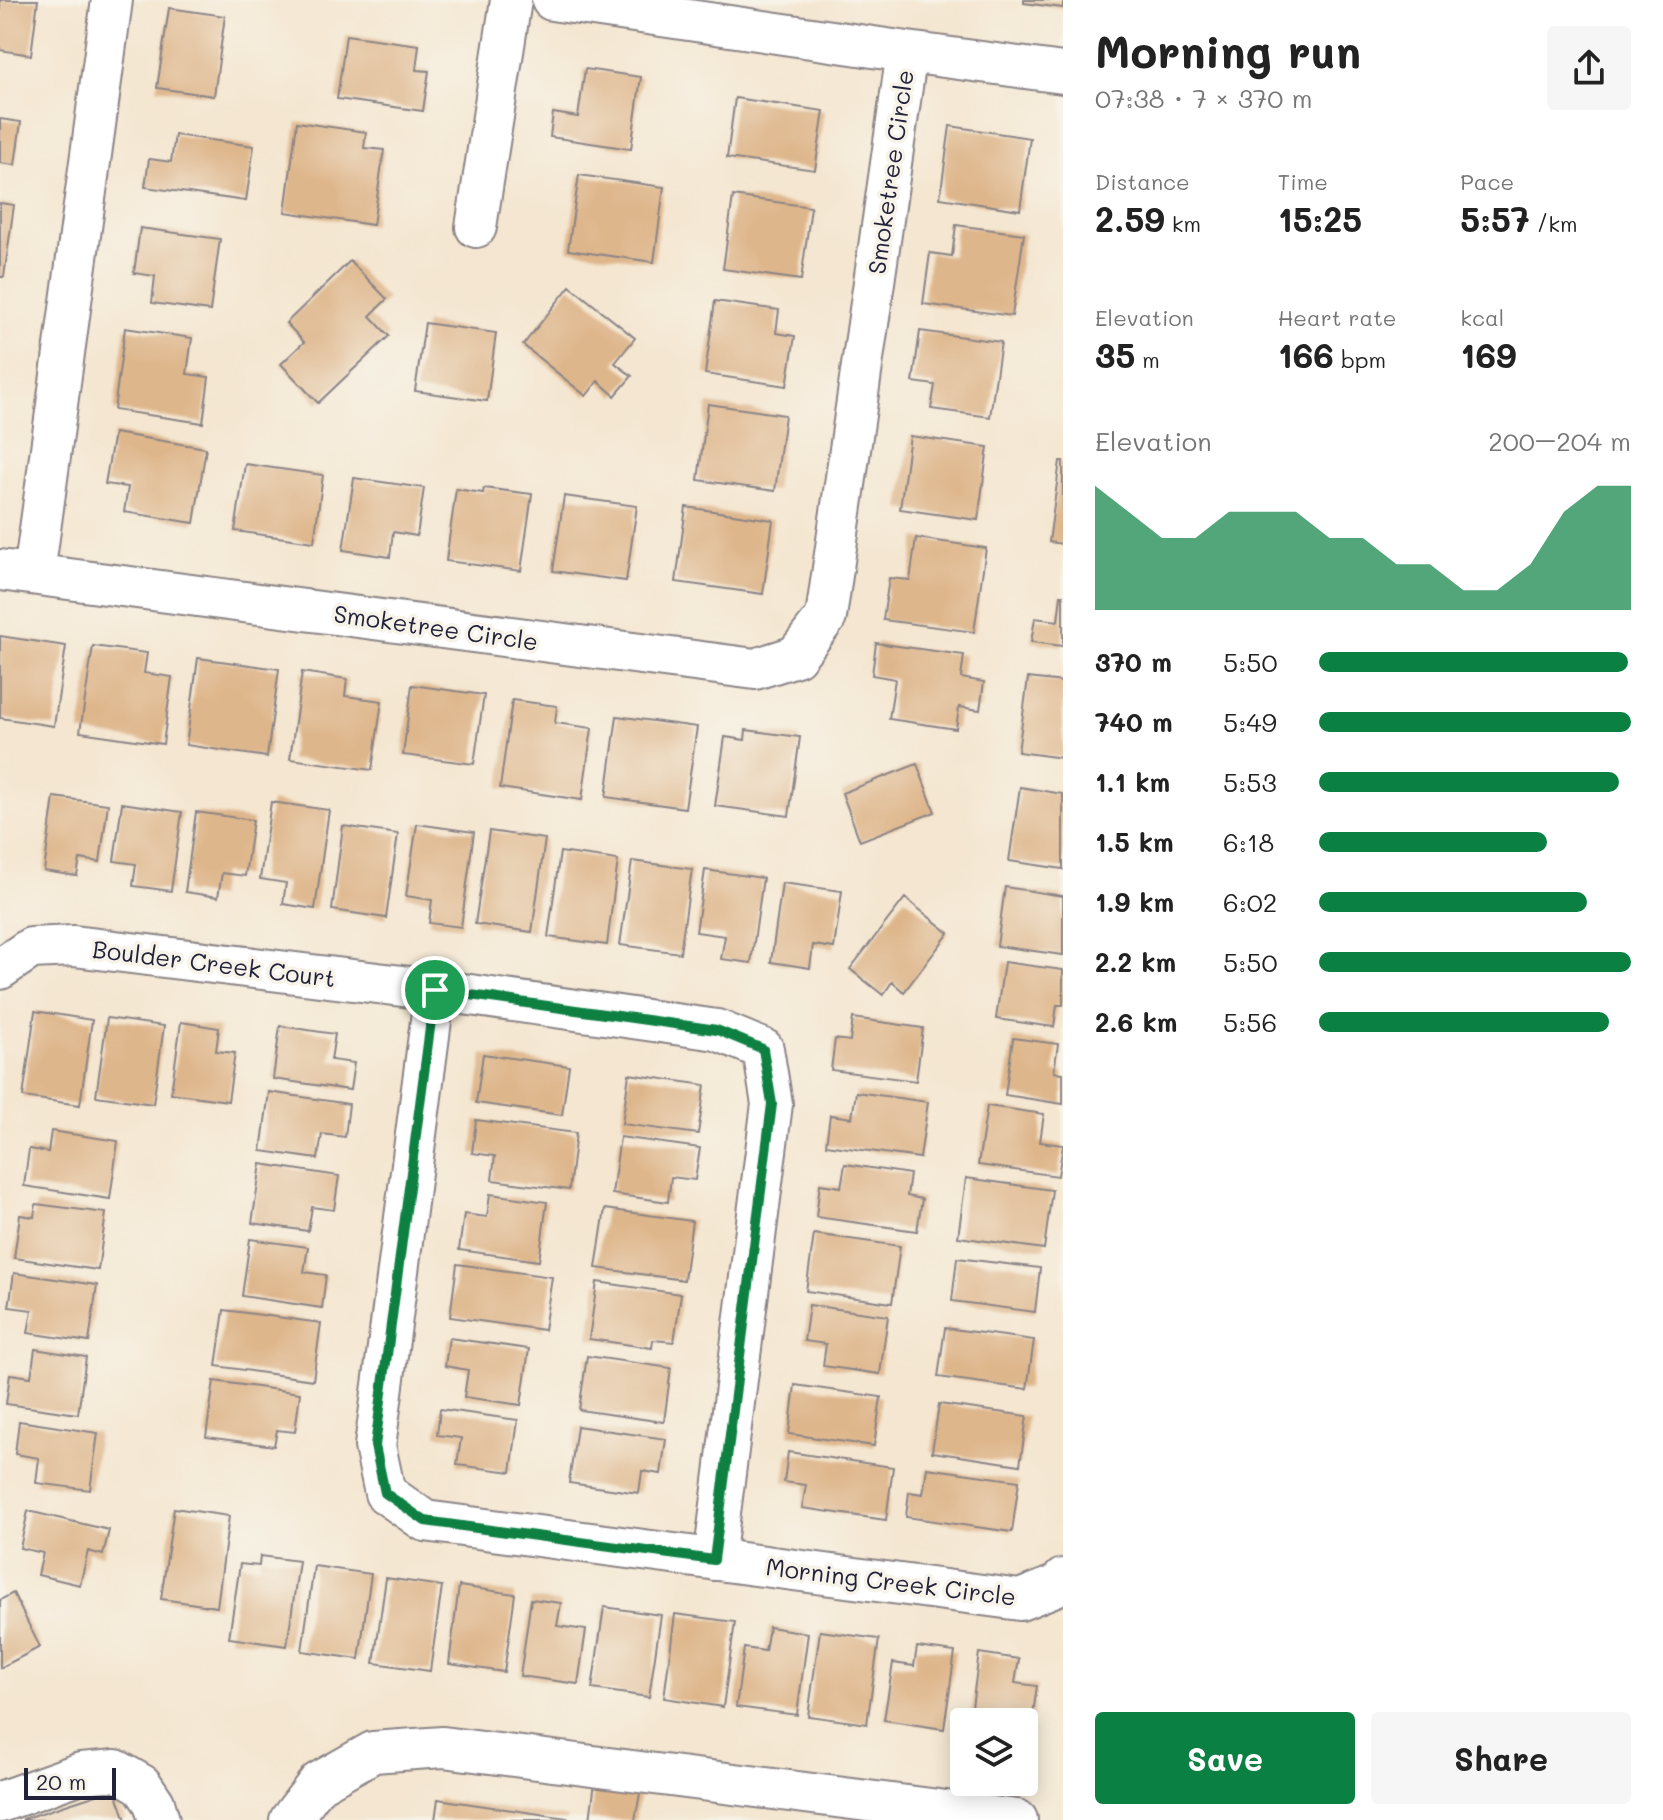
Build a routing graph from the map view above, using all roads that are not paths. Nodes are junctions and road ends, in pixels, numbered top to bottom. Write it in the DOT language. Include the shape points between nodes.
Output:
graph roads {
  1 [pos="112,0"];
  2 [pos="511,0"];
  3 [pos="552,0"];
  4 [pos="907,52"];
  5 [pos="1063,73"];
  6 [pos="476,227"];
  7 [pos="17,572"];
  8 [pos="0,969"];
  9 [pos="435,990"];
  10 [pos="714,1560"];
  11 [pos="1063,1579"];
  12 [pos="0,1802"];
  13 [pos="931,1814"];
  14 [pos="159,1820"];
  15 [pos="290,1820"];
  16 [pos="1017,1820"];
  1 -- 7 [label="street, Smoketree Circle"];
  2 -- 6 [label="street"];
  3 -- 4 [label="street, Smoketree Circle"];
  4 -- 5 [label="street, Smoketree Circle"];
  4 -- 7 [label="street, Smoketree Circle" via="826,617 796,656 755,669"];
  8 -- 9 [label="street, Boulder Creek Court" via="31,948 74,946"];
  9 -- 10 [label="street, Morning Creek Circle" via="375,1446 385,1493 425,1521"];
  9 -- 10 [label="street" via="717,1030 763,1049 772,1104"];
  10 -- 11 [label="street, Morning Creek Circle" via="1020,1600"];
  12 -- 14 [label="street" via="81,1773 116,1770 142,1785"];
  13 -- 15 [label="street" via="443,1747 373,1752 318,1783"];
  13 -- 16 [label="street"];
}
